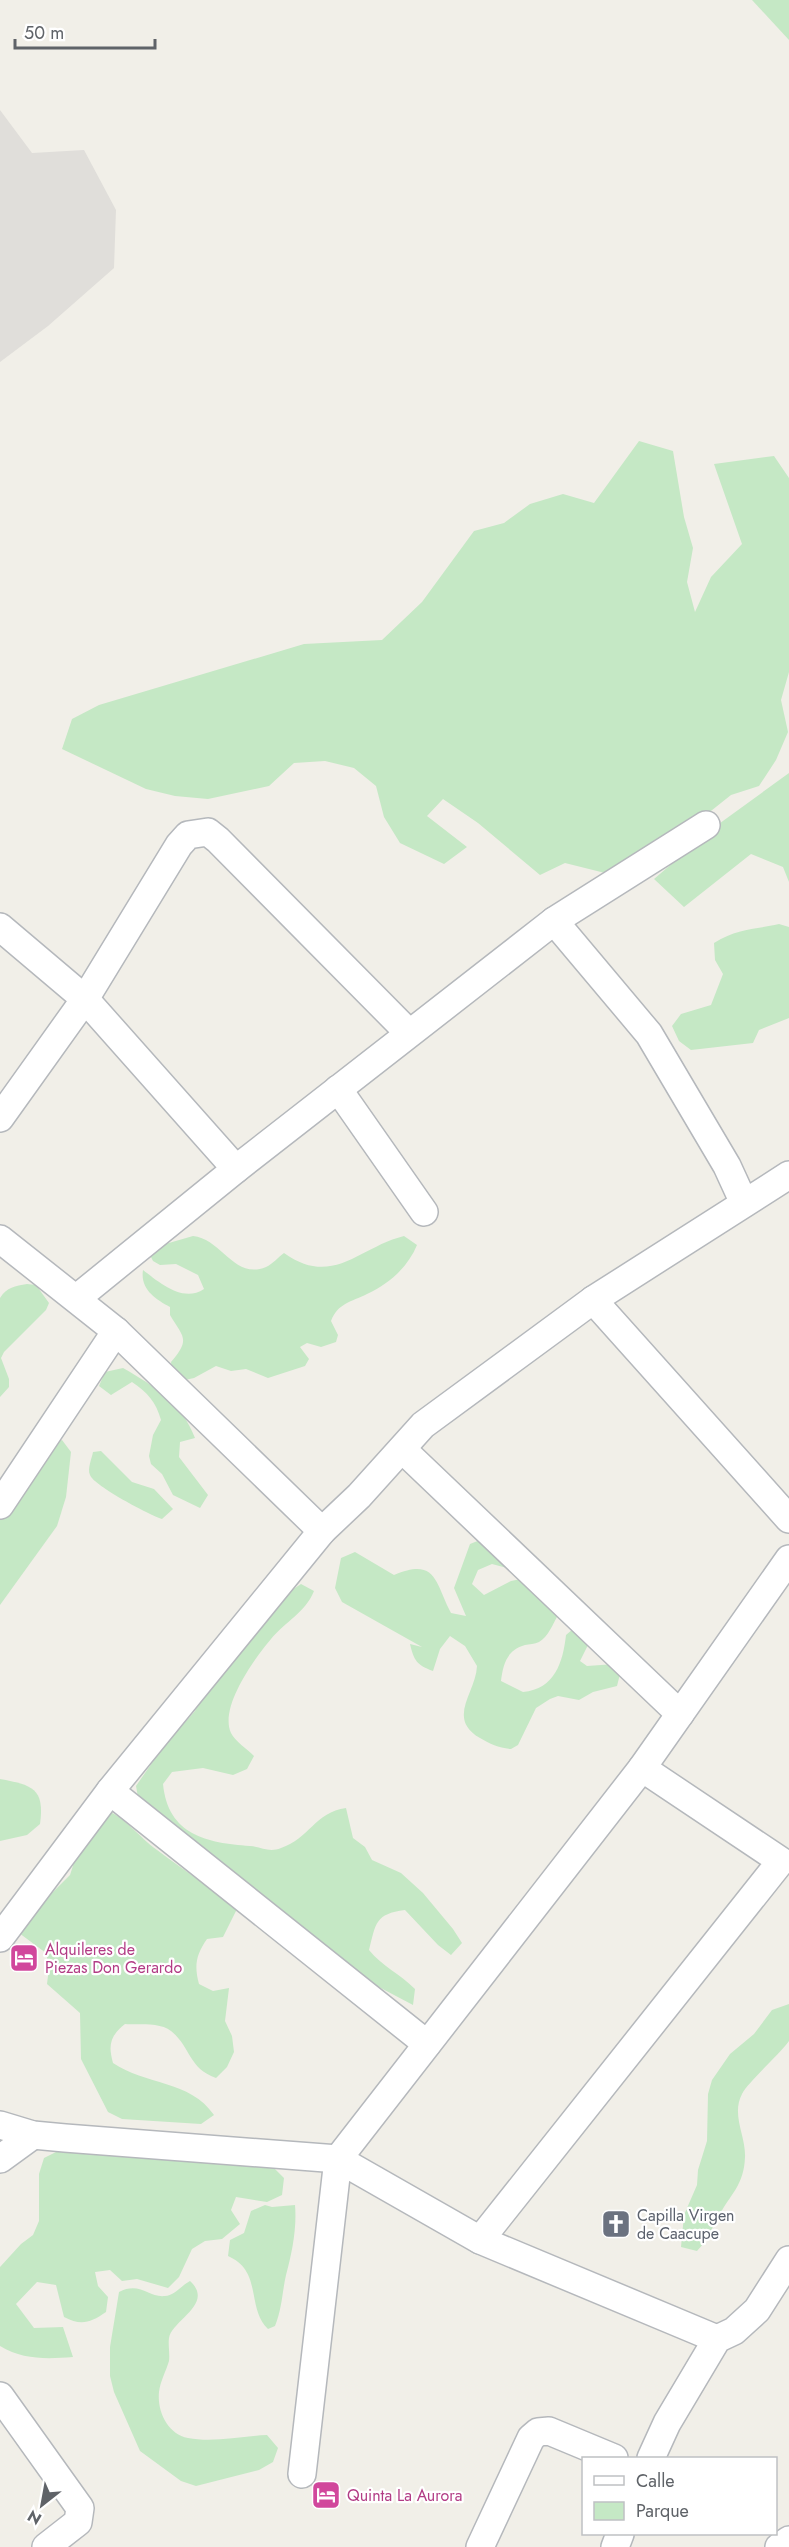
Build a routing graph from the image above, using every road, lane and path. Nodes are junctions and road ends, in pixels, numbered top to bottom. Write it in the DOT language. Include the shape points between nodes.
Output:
graph roads {
  1 [pos="706,825"];
  2 [pos="555,921"];
  3 [pos="0,927"];
  4 [pos="85,999"];
  5 [pos="409,1033"];
  6 [pos="338,1089"];
  7 [pos="0,1118"];
  8 [pos="236,1169"];
  9 [pos="789,1175"];
  10 [pos="744,1203"];
  11 [pos="424,1212"];
  12 [pos="0,1239"];
  13 [pos="77,1298"];
  14 [pos="593,1300"];
  15 [pos="116,1331"];
  16 [pos="402,1449"];
  17 [pos="0,1505"];
  18 [pos="789,1519"];
  19 [pos="322,1532"];
  20 [pos="789,1559"];
  21 [pos="680,1714"];
  22 [pos="642,1768"];
  23 [pos="110,1791"];
  24 [pos="786,1859"];
  25 [pos="0,1938"];
  26 [pos="427,2044"];
  27 [pos="0,2125"];
  28 [pos="33,2135"];
  29 [pos="0,2159"];
  30 [pos="338,2159"];
  31 [pos="480,2240"];
  32 [pos="789,2260"];
  33 [pos="717,2339"];
  34 [pos="0,2396"];
  35 [pos="612,2457"];
  36 [pos="651,2457"];
  37 [pos="302,2474"];
  38 [pos="789,2540"];
  39 [pos="46,2547"];
  40 [pos="480,2547"];
  41 [pos="779,2547"];
  1 -- 2 [label="street"];
  2 -- 5 [label="street"];
  2 -- 10 [label="street" via="649,1034 727,1166"];
  3 -- 4 [label="street"];
  4 -- 5 [label="street" via="178,845 188,835 208,832"];
  4 -- 7 [label="street"];
  4 -- 8 [label="street"];
  5 -- 6 [label="street"];
  6 -- 8 [label="street"];
  6 -- 11 [label="street"];
  8 -- 13 [label="street"];
  9 -- 10 [label="street"];
  10 -- 14 [label="street"];
  12 -- 13 [label="street"];
  13 -- 15 [label="street"];
  14 -- 16 [label="street" via="423,1425"];
  14 -- 18 [label="street"];
  15 -- 17 [label="street"];
  15 -- 19 [label="street"];
  16 -- 19 [label="street"];
  16 -- 21 [label="street"];
  19 -- 23 [label="street"];
  20 -- 21 [label="street"];
  21 -- 22 [label="street"];
  22 -- 24 [label="street"];
  22 -- 26 [label="street"];
  23 -- 25 [label="street"];
  23 -- 26 [label="street"];
  24 -- 31 [label="street"];
  26 -- 30 [label="street"];
  27 -- 28 [label="street"];
  28 -- 29 [label="street"];
  28 -- 30 [label="street"];
  30 -- 31 [label="street"];
  30 -- 37 [label="street"];
  31 -- 33 [label="street"];
  32 -- 33 [label="street" via="757,2310 734,2331"];
  33 -- 36 [label="street"];
  34 -- 39 [label="street" via="80,2508 78,2522"];
  35 -- 40 [label="street" via="549,2431 538,2432 531,2438"];
  38 -- 41 [label="street"];
}
